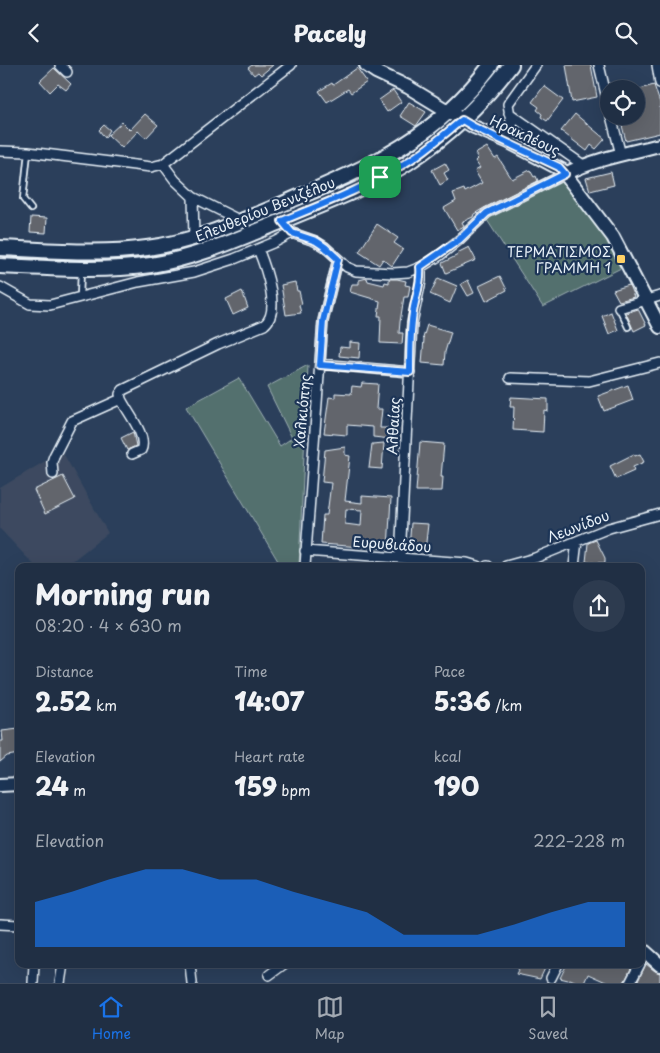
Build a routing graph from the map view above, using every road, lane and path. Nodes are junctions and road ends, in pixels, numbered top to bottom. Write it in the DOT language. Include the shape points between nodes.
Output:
graph roads {
  1 [pos="60,65"];
  2 [pos="291,65"];
  3 [pos="366,65"];
  4 [pos="491,65"];
  5 [pos="511,65"];
  6 [pos="536,65"];
  7 [pos="599,65"];
  8 [pos="657,65"];
  9 [pos="67,72"];
  10 [pos="603,80"];
  11 [pos="660,83"];
  12 [pos="449,112"];
  13 [pos="509,113"];
  14 [pos="462,120"];
  15 [pos="613,125"];
  16 [pos="509,142"];
  17 [pos="660,145"];
  18 [pos="0,151"];
  19 [pos="28,153"];
  20 [pos="621,155"];
  21 [pos="163,164"];
  22 [pos="583,165"];
  23 [pos="565,174"];
  24 [pos="193,197"];
  25 [pos="30,209"];
  26 [pos="241,221"];
  27 [pos="282,221"];
  28 [pos="292,233"];
  29 [pos="194,238"];
  30 [pos="0,247"];
  31 [pos="258,249"];
  32 [pos="338,259"];
  33 [pos="0,266"];
  34 [pos="420,267"];
  35 [pos="82,269"];
  36 [pos="0,287"];
  37 [pos="660,296"];
  38 [pos="80,297"];
  39 [pos="647,299"];
  40 [pos="619,308"];
  41 [pos="628,327"];
  42 [pos="660,327"];
  43 [pos="660,363"];
  44 [pos="320,365"];
  45 [pos="410,372"];
  46 [pos="510,378"];
  47 [pos="121,399"];
  48 [pos="132,454"];
  49 [pos="53,473"];
  50 [pos="660,514"];
  51 [pos="577,541"];
  52 [pos="305,551"];
  53 [pos="400,558"];
  54 [pos="535,562"];
  55 [pos="305,563"];
  56 [pos="467,563"];
  57 [pos="574,563"];
  58 [pos="0,785"];
  59 [pos="15,785"];
  60 [pos="0,924"];
  61 [pos="15,925"];
  62 [pos="645,958"];
  63 [pos="660,965"];
  64 [pos="34,968"];
  65 [pos="62,968"];
  66 [pos="190,968"];
  67 [pos="279,968"];
  68 [pos="556,968"];
  69 [pos="637,968"];
  70 [pos="269,975"];
  71 [pos="551,978"];
  72 [pos="33,983"];
  73 [pos="60,983"];
  74 [pos="192,983"];
  75 [pos="630,983"];
  1 -- 9 [label="street"];
  2 -- 21 [label="street"];
  3 -- 12 [label="street, Ηρακλέους"];
  4 -- 12 [label="main road, Ελευθερίου Βενιζέλου"];
  5 -- 14 [label="main road, Ελευθερίου Βενιζέλου"];
  6 -- 13 [label="street" via="508,104"];
  7 -- 10 [label="street"];
  8 -- 11 [label="street"];
  12 -- 14 [label="street, Ηρακλέους"];
  12 -- 26 [label="main road, Ελευθερίου Βενιζέλου" via="412,141 376,163"];
  13 -- 16 [label="street" via="512,127"];
  13 -- 22 [label="street"];
  14 -- 16 [label="street, Ηρακλέους"];
  14 -- 27 [label="main road, Ελευθερίου Βενιζέλου" via="397,169"];
  15 -- 20 [label="street"];
  16 -- 23 [label="street, Ηρακλέους" via="559,167"];
  17 -- 20 [label="street"];
  18 -- 19 [label="street"];
  19 -- 21 [label="street" via="151,167"];
  19 -- 25 [label="lane" via="23,199"];
  20 -- 22 [label="street"];
  21 -- 24 [label="street"];
  22 -- 23 [label="street"];
  23 -- 34 [label="street" via="487,213 459,240"];
  23 -- 39 [label="street, Ηρακλέους" via="613,237"];
  24 -- 26 [label="street"];
  24 -- 29 [label="street"];
  26 -- 29 [label="main road, Ελευθερίου Βενιζέλου"];
  27 -- 28 [label="street"];
  27 -- 35 [label="main road, Ελευθερίου Βενιζέλου" via="176,260 135,267"];
  28 -- 31 [label="street"];
  28 -- 32 [label="street" via="316,241"];
  29 -- 30 [label="main road, Ελευθερίου Βενιζέλου" via="148,248 107,251"];
  31 -- 38 [label="street" via="194,272"];
  31 -- 47 [label="street" via="268,274 271,310 268,321 130,385 121,392"];
  32 -- 34 [label="street" via="356,271 398,273"];
  32 -- 44 [label="street, Χαλκιόπης" via="323,321"];
  33 -- 35 [label="main road, Ελευθερίου Βενιζέλου"];
  34 -- 45 [label="street, Αλθαίας" via="421,281 412,323"];
  35 -- 38 [label="lane"];
  36 -- 38 [label="street" via="25,302 40,305"];
  37 -- 39 [label="street"];
  39 -- 40 [label="street"];
  39 -- 42 [label="street, Ηρακλέους"];
  40 -- 41 [label="lane"];
  43 -- 46 [label="street" via="589,381"];
  44 -- 45 [label="street"];
  44 -- 52 [label="street, Χαλκιόπης"];
  45 -- 53 [label="street, Αλθαίας"];
  47 -- 48 [label="street" via="142,440 142,449"];
  47 -- 49 [label="street" via="72,421 54,456"];
  50 -- 51 [label="street, Λεωνίδου"];
  51 -- 54 [label="street, Λεωνίδου"];
  51 -- 57 [label="street"];
  52 -- 53 [label="street, Ευρυβιάδου"];
  52 -- 55 [label="street, Χαλκιόπης"];
  53 -- 56 [label="street, Ευρυβιάδου"];
  58 -- 59 [label="street"];
  60 -- 61 [label="street"];
  62 -- 63 [label="street"];
  64 -- 72 [label="street"];
  65 -- 73 [label="street"];
  66 -- 74 [label="street"];
  67 -- 70 [label="street"];
  68 -- 71 [label="street"];
  69 -- 75 [label="street"];
}
